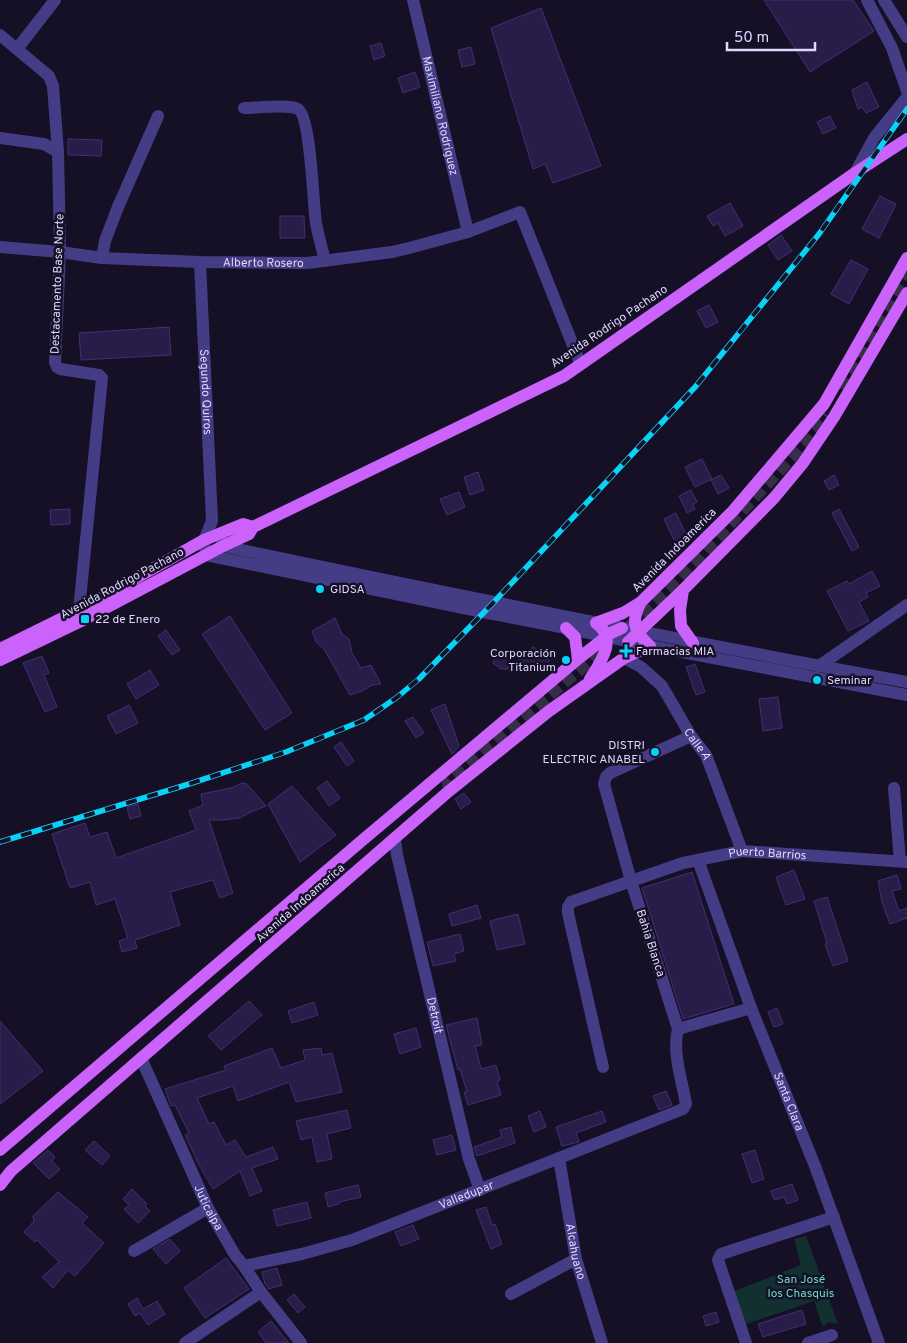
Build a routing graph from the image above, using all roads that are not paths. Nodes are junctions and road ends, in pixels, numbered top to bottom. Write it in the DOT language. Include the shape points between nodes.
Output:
graph roads {
  1 [pos="55,0"];
  2 [pos="413,0"];
  3 [pos="867,0"];
  4 [pos="884,0"];
  5 [pos="0,35"];
  6 [pos="907,35"];
  7 [pos="17,49"];
  8 [pos="907,91"];
  9 [pos="907,97"];
  10 [pos="244,108"];
  11 [pos="158,116"];
  12 [pos="0,138"];
  13 [pos="907,140"];
  14 [pos="58,152"];
  15 [pos="854,173"];
  16 [pos="468,232"];
  17 [pos="0,247"];
  18 [pos="60,252"];
  19 [pos="102,258"];
  20 [pos="907,258"];
  21 [pos="325,261"];
  22 [pos="200,262"];
  23 [pos="907,293"];
  24 [pos="580,363"];
  25 [pos="212,521"];
  26 [pos="253,527"];
  27 [pos="221,532"];
  28 [pos="204,540"];
  29 [pos="223,546"];
  30 [pos="206,555"];
  31 [pos="683,590"];
  32 [pos="641,602"];
  33 [pos="907,605"];
  34 [pos="79,610"];
  35 [pos="596,623"];
  36 [pos="566,628"];
  37 [pos="622,628"];
  38 [pos="638,631"];
  39 [pos="607,638"];
  40 [pos="628,642"];
  41 [pos="693,643"];
  42 [pos="650,646"];
  43 [pos="1,655"];
  44 [pos="624,658"];
  45 [pos="578,659"];
  46 [pos="819,666"];
  47 [pos="907,682"];
  48 [pos="587,683"];
  49 [pos="907,695"];
  50 [pos="691,736"];
  51 [pos="894,788"];
  52 [pos="395,839"];
  53 [pos="742,852"];
  54 [pos="698,860"];
  55 [pos="903,862"];
  56 [pos="631,881"];
  57 [pos="751,1008"];
  58 [pos="678,1029"];
  59 [pos="141,1058"];
  60 [pos="603,1067"];
  61 [pos="683,1109"];
  62 [pos="0,1150"];
  63 [pos="560,1158"];
  64 [pos="0,1185"];
  65 [pos="480,1190"];
  66 [pos="208,1208"];
  67 [pos="834,1217"];
  68 [pos="134,1251"];
  69 [pos="576,1258"];
  70 [pos="244,1266"];
  71 [pos="261,1292"];
  72 [pos="511,1294"];
  73 [pos="832,1335"];
  74 [pos="185,1343"];
  75 [pos="301,1343"];
  76 [pos="602,1343"];
  77 [pos="746,1343"];
  78 [pos="808,1343"];
  79 [pos="879,1343"];
  1 -- 7 [label="street"];
  2 -- 16 [label="street, Maximiliano Rodriguez"];
  3 -- 8 [label="street" via="892,48"];
  4 -- 6 [label="street"];
  5 -- 7 [label="street, Destacamento Base Norte"];
  7 -- 14 [label="street, Destacamento Base Norte" via="49,76 53,86"];
  9 -- 15 [label="street" via="874,138"];
  10 -- 21 [label="street" via="287,107 297,109 304,116 316,223"];
  11 -- 19 [label="street" via="118,206"];
  12 -- 14 [label="street" via="44,144"];
  13 -- 15 [label="main road, Avenida Rodrigo Pachano"];
  14 -- 18 [label="street, Destacamento Base Norte"];
  15 -- 24 [label="main road, Avenida Rodrigo Pachano"];
  16 -- 21 [label="street, Alberto Rosero" via="392,252"];
  16 -- 24 [label="street, Alberto Rosero" via="520,212"];
  17 -- 18 [label="street, Alberto Rosero"];
  18 -- 19 [label="street, Alberto Rosero"];
  18 -- 34 [label="street, Destacamento Base Norte" via="55,362 60,369 102,378"];
  19 -- 22 [label="street, Alberto Rosero"];
  20 -- 32 [label="main road, Avenida Indoamerica" via="824,404 732,511"];
  21 -- 22 [label="street, Alberto Rosero"];
  22 -- 25 [label="street, Segundo Quiros"];
  23 -- 31 [label="main road" via="804,463"];
  24 -- 26 [label="main road, Avenida Rodrigo Pachano" via="564,376"];
  25 -- 27 [label="street"];
  25 -- 28 [label="street"];
  26 -- 27 [label="main road, Avenida Rodrigo Pachano" via="243,524"];
  26 -- 29 [label="main road, Avenida Rodrigo Pachano" via="249,534"];
  27 -- 28 [label="main road, Avenida Rodrigo Pachano"];
  27 -- 29 [label="street"];
  28 -- 30 [label="street"];
  28 -- 34 [label="main road, Avenida Rodrigo Pachano"];
  29 -- 30 [label="main road, Avenida Rodrigo Pachano"];
  29 -- 35 [label="street"];
  30 -- 36 [label="street"];
  30 -- 43 [label="main road, Avenida Rodrigo Pachano" via="85,619"];
  31 -- 38 [label="main road"];
  31 -- 41 [label="main road" via="681,626"];
  32 -- 35 [label="main road"];
  32 -- 38 [label="main road, Avenida Indoamerica" via="634,622"];
  33 -- 46 [label="street"];
  34 -- 43 [label="main road, Avenida Rodrigo Pachano"];
  35 -- 37 [label="street"];
  35 -- 39 [label="main road" via="604,628"];
  36 -- 39 [label="street"];
  36 -- 45 [label="main road" via="575,637"];
  37 -- 38 [label="street"];
  37 -- 39 [label="main road, Avenida Indoamerica"];
  38 -- 40 [label="main road"];
  38 -- 41 [label="street"];
  38 -- 42 [label="main road"];
  39 -- 40 [label="street"];
  39 -- 45 [label="main road, Avenida Indoamerica"];
  39 -- 48 [label="main road, Avenida Indoamerica" via="601,662"];
  40 -- 42 [label="street"];
  41 -- 46 [label="street"];
  42 -- 44 [label="main road"];
  42 -- 49 [label="street"];
  44 -- 48 [label="main road"];
  44 -- 50 [label="street, Calle A" via="641,667 662,686"];
  45 -- 62 [label="main road, Avenida Indoamerica"];
  46 -- 47 [label="street"];
  48 -- 52 [label="main road, Avenida Indoamerica" via="464,779"];
  50 -- 53 [label="street, Calle A" via="706,755"];
  50 -- 56 [label="street, Bahia Blanca" via="606,777 604,784"];
  51 -- 55 [label="street"];
  52 -- 59 [label="main road, Avenida Indoamerica"];
  52 -- 65 [label="street, Detroit" via="469,1159"];
  53 -- 54 [label="street, Puerto Barrios"];
  53 -- 55 [label="street, Puerto Barrios"];
  54 -- 56 [label="street, Puerto Barrios"];
  54 -- 57 [label="street, Santa Clara"];
  56 -- 58 [label="street, Bahia Blanca"];
  56 -- 60 [label="street, Puerto Barrios" via="571,902 568,907"];
  57 -- 58 [label="street"];
  57 -- 67 [label="street, Santa Clara"];
  58 -- 61 [label="street, Bahia Blanca" via="676,1050 686,1104"];
  59 -- 64 [label="main road, Avenida Indoamerica" via="11,1171"];
  59 -- 66 [label="street, Juticalpa"];
  61 -- 63 [label="street, Valledupar"];
  63 -- 65 [label="street, Valledupar"];
  63 -- 69 [label="street, Alcahuano"];
  65 -- 70 [label="street, Valledupar" via="352,1240"];
  66 -- 68 [label="street"];
  66 -- 70 [label="street, Juticalpa" via="234,1255"];
  67 -- 77 [label="street" via="721,1254 718,1260"];
  67 -- 79 [label="street, Santa Clara"];
  69 -- 72 [label="street"];
  69 -- 76 [label="street, Alcahuano"];
  70 -- 71 [label="street, Juticalpa"];
  71 -- 74 [label="street"];
  71 -- 75 [label="street, Juticalpa"];
  73 -- 78 [label="street"];
}
